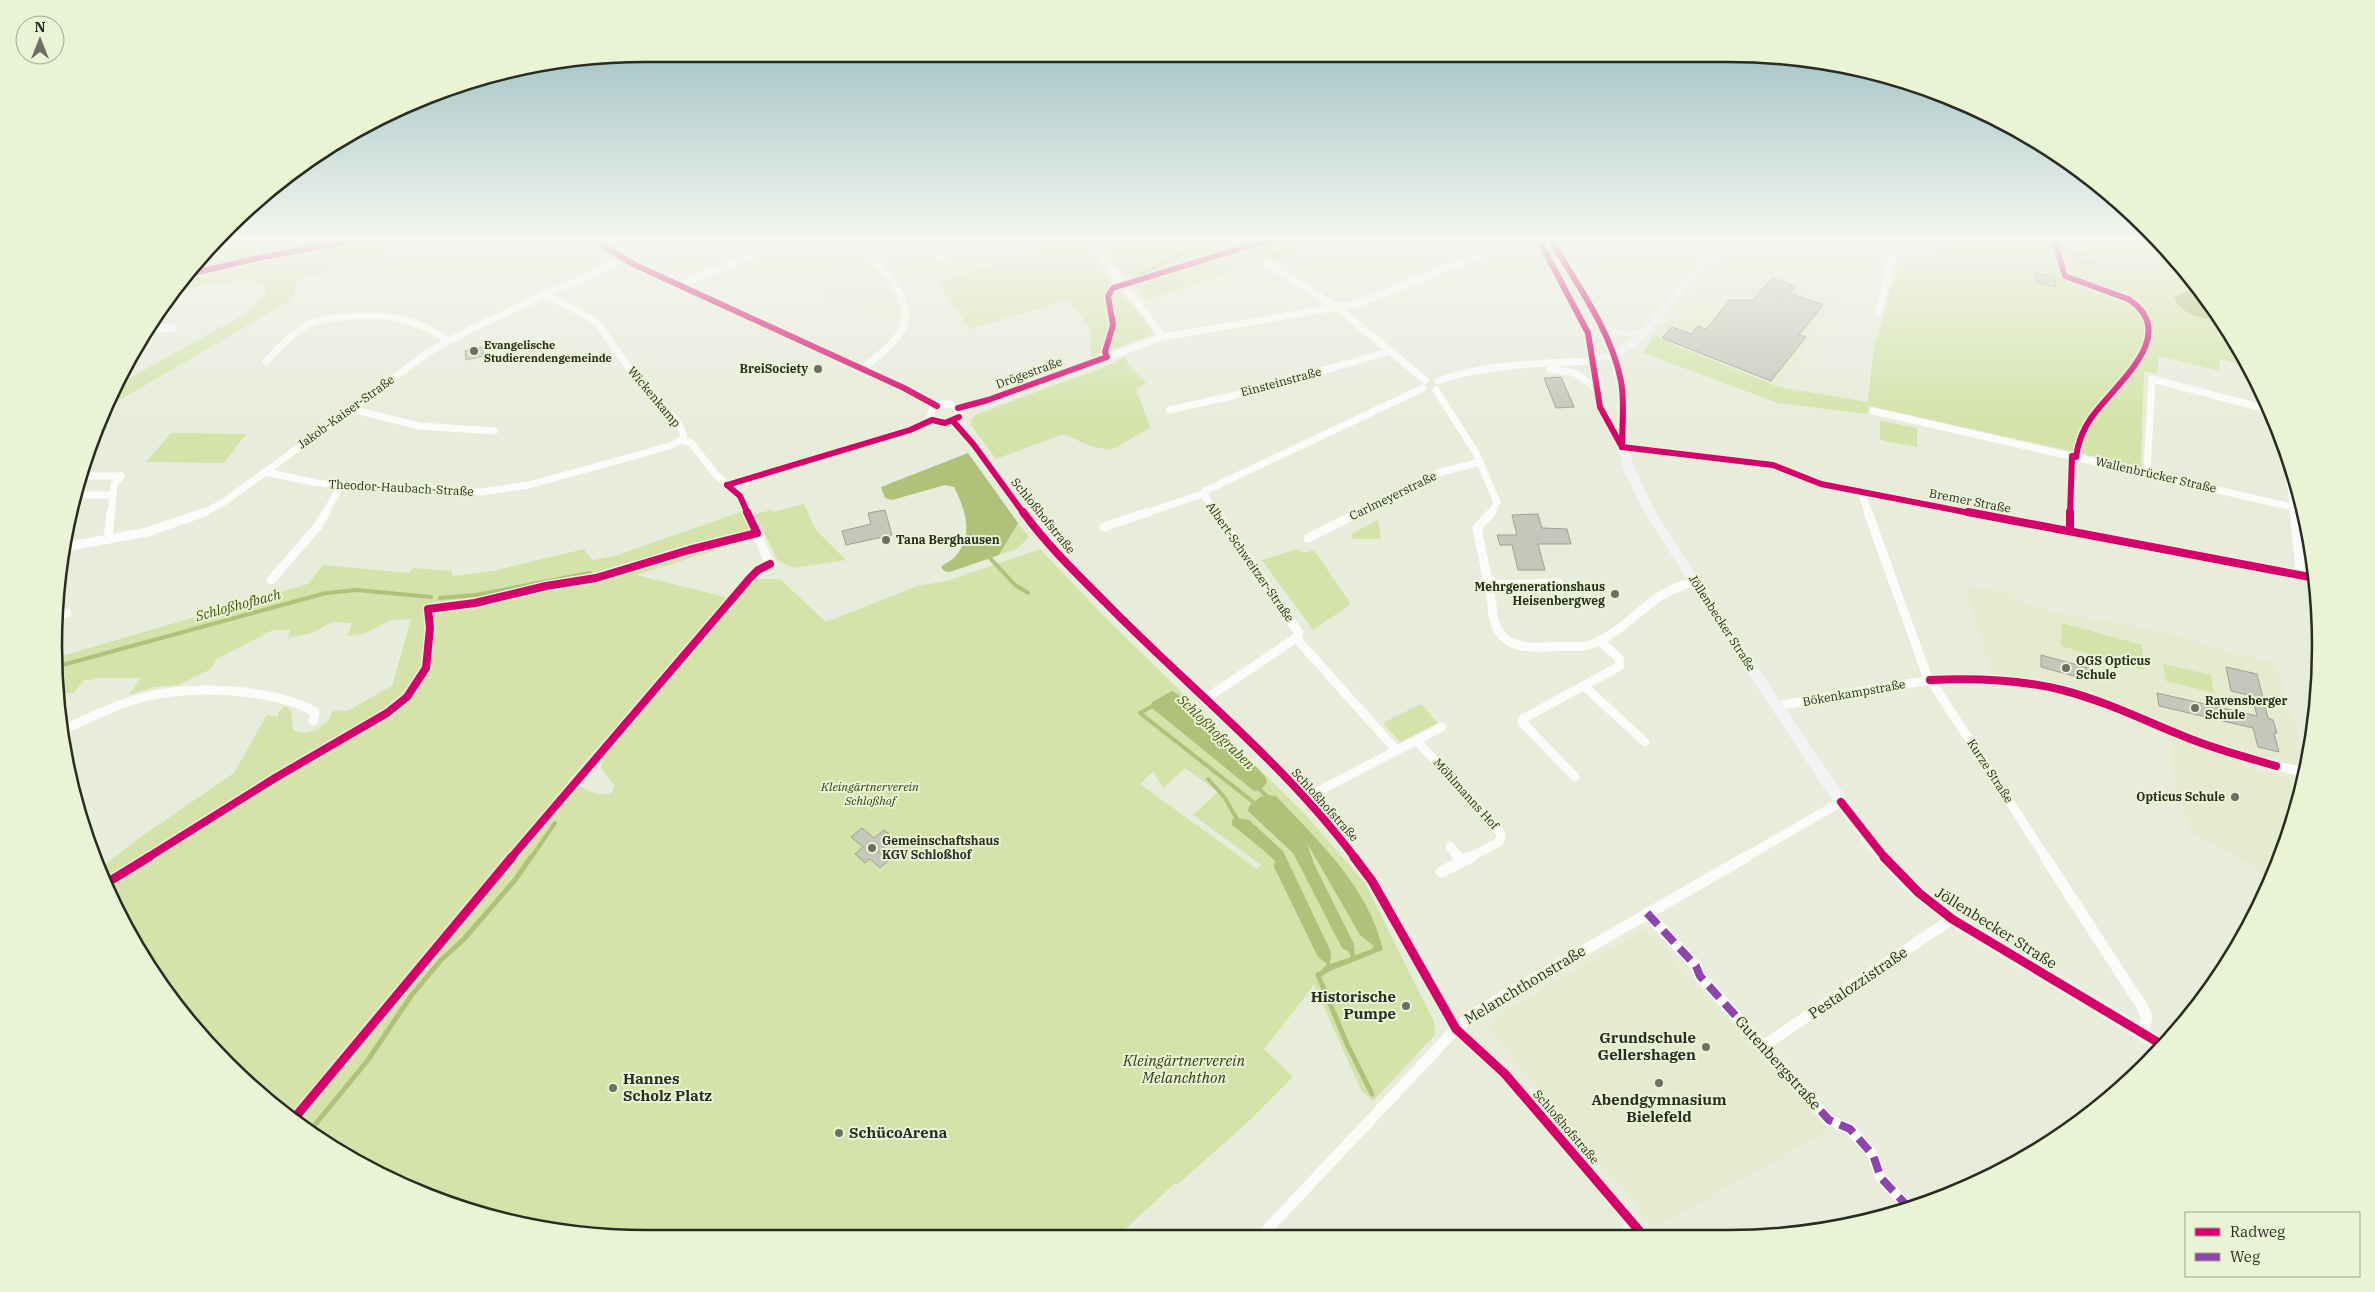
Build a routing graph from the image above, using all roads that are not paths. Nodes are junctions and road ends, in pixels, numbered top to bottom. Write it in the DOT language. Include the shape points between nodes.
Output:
graph roads {
  1 [pos="535,300"];
  2 [pos="556,300"];
  3 [pos="710,300"];
  4 [pos="901,300"];
  5 [pos="1135,300"];
  6 [pos="1326,300"];
  7 [pos="1367,300"];
  8 [pos="1571,300"];
  9 [pos="1585,300"];
  10 [pos="1674,300"];
  11 [pos="1881,300"];
  12 [pos="1338,308"];
  13 [pos="1878,312"];
  14 [pos="1599,324"];
  15 [pos="174,328"];
  16 [pos="1650,328"];
  17 [pos="157,329"];
  18 [pos="1163,337"];
  19 [pos="448,341"];
  20 [pos="1391,351"];
  21 [pos="1613,355"];
  22 [pos="1592,361"];
  23 [pos="266,362"];
  24 [pos="1528,364"];
  25 [pos="862,368"];
  26 [pos="1438,381"];
  27 [pos="1424,384"];
  28 [pos="1596,388"];
  29 [pos="1436,390"];
  30 [pos="937,406"];
  31 [pos="958,408"];
  32 [pos="2261,408"];
  33 [pos="351,409"];
  34 [pos="1169,410"];
  35 [pos="1873,411"];
  36 [pos="953,421"];
  37 [pos="494,431"];
  38 [pos="681,440"];
  39 [pos="1622,446"];
  40 [pos="2072,456"];
  41 [pos="1481,462"];
  42 [pos="265,472"];
  43 [pos="2147,472"];
  44 [pos="88,476"];
  45 [pos="340,485"];
  46 [pos="2290,486"];
  47 [pos="1861,492"];
  48 [pos="1205,493"];
  49 [pos="82,495"];
  50 [pos="113,495"];
  51 [pos="2292,507"];
  52 [pos="1104,527"];
  53 [pos="2070,531"];
  54 [pos="1308,538"];
  55 [pos="108,539"];
  56 [pos="71,546"];
  57 [pos="770,564"];
  58 [pos="2302,576"];
  59 [pos="2309,577"];
  60 [pos="272,580"];
  61 [pos="1490,582"];
  62 [pos="1694,582"];
  63 [pos="1559,583"];
  64 [pos="64,613"];
  65 [pos="67,613"];
  66 [pos="1296,638"];
  67 [pos="1600,641"];
  68 [pos="1930,680"];
  69 [pos="1584,686"];
  70 [pos="1205,699"];
  71 [pos="1777,706"];
  72 [pos="313,721"];
  73 [pos="68,727"];
  74 [pos="1442,727"];
  75 [pos="1416,740"];
  76 [pos="1644,742"];
  77 [pos="1396,750"];
  78 [pos="2276,766"];
  79 [pos="2299,771"];
  80 [pos="1575,777"];
  81 [pos="1305,798"];
  82 [pos="1841,802"];
  83 [pos="1450,846"];
  84 [pos="1462,861"];
  85 [pos="1441,872"];
  86 [pos="1647,913"];
  87 [pos="1952,919"];
  88 [pos="1456,1029"];
  89 [pos="2142,1033"];
  90 [pos="2158,1042"];
  91 [pos="1763,1046"];
  92 [pos="1904,1203"];
  93 [pos="1630,1220"];
  94 [pos="1267,1230"];
  95 [pos="1628,1230"];
  96 [pos="1639,1230"];
  1 -- 19 [label="street, Jakob-Kaiser-Straße"];
  2 -- 38 [label="street, Wickenkamp" via="596,321 626,364 679,424 684,436"];
  3 -- 25 [label="street"];
  4 -- 25 [label="street" via="906,316 904,325 891,343"];
  5 -- 18 [label="street"];
  6 -- 12 [label="street"];
  7 -- 12 [label="street, Drögestraße"];
  8 -- 22 [label="main road, Jöllenbecker Straße" via="1588,333"];
  9 -- 14 [label="main road, Jöllenbecker Straße"];
  10 -- 16 [label="main road"];
  11 -- 13 [label="street"];
  12 -- 18 [label="street, Drögestraße"];
  12 -- 20 [label="street"];
  14 -- 16 [label="main road" via="1611,331 1633,334"];
  14 -- 21 [label="main road, Jöllenbecker Straße"];
  15 -- 17 [label="street"];
  16 -- 21 [label="main road" via="1626,349"];
  18 -- 31 [label="street, Drögestraße"];
  19 -- 23 [label="street" via="413,320 359,315 328,318 308,325 288,339"];
  19 -- 33 [label="street, Jakob-Kaiser-Straße"];
  20 -- 27 [label="street"];
  20 -- 34 [label="street, Einsteinstraße"];
  21 -- 22 [label="main road"];
  21 -- 39 [label="main road, Jöllenbecker Straße" via="1622,390"];
  22 -- 24 [label="street"];
  22 -- 28 [label="main road, Jöllenbecker Straße"];
  24 -- 26 [label="street" via="1474,371"];
  24 -- 28 [label="street" via="1570,371 1586,378"];
  25 -- 30 [label="street"];
  26 -- 27 [label="street"];
  26 -- 29 [label="street" via="1440,386"];
  27 -- 29 [label="street"];
  27 -- 48 [label="street, Albert-Schweitzer-Straße" via="1211,486"];
  28 -- 39 [label="main road, Jöllenbecker Straße" via="1600,407"];
  29 -- 41 [label="street"];
  30 -- 31 [label="street" via="950,404"];
  30 -- 36 [label="street" via="930,413 931,419 941,423"];
  31 -- 36 [label="street" via="960,414"];
  32 -- 43 [label="street" via="2152,379"];
  33 -- 37 [label="street" via="419,426"];
  33 -- 42 [label="street, Jakob-Kaiser-Straße"];
  35 -- 40 [label="street, Wallenbrücker Straße"];
  36 -- 70 [label="street, Schloßhofstraße" via="1060,557"];
  38 -- 45 [label="street, Theodor-Haubach-Straße" via="670,446 508,489 454,492"];
  38 -- 57 [label="street, Wickenkamp" via="691,443 718,477 740,496"];
  39 -- 47 [label="street, Bremer Straße" via="1773,465 1822,484"];
  39 -- 62 [label="main road, Jöllenbecker Straße" via="1650,512"];
  40 -- 43 [label="street, Wallenbrücker Straße"];
  40 -- 53 [label="street"];
  41 -- 54 [label="street, Carlmeyerstraße" via="1441,472"];
  41 -- 61 [label="street" via="1497,502 1495,509 1477,528 1485,572"];
  42 -- 45 [label="street, Theodor-Haubach-Straße" via="299,481"];
  42 -- 55 [label="street, Jakob-Kaiser-Straße" via="224,502 191,520"];
  43 -- 51 [label="street, Wallenbrücker Straße"];
  44 -- 50 [label="street" via="121,476 114,485"];
  45 -- 60 [label="street" via="318,526"];
  46 -- 51 [label="street"];
  47 -- 53 [label="street, Bremer Straße"];
  47 -- 68 [label="street, Kurze Straße"];
  48 -- 52 [label="street, Albert-Schweitzer-Straße"];
  48 -- 66 [label="street, Albert-Schweitzer-Straße" via="1298,630"];
  49 -- 50 [label="street"];
  50 -- 55 [label="street"];
  51 -- 58 [label="street"];
  53 -- 58 [label="street, Bremer Straße"];
  55 -- 56 [label="street, Jakob-Kaiser-Straße"];
  58 -- 59 [label="street, Bremer Straße"];
  61 -- 63 [label="street" via="1498,585"];
  61 -- 67 [label="street" via="1493,623 1497,632 1509,642 1536,647 1589,646"];
  62 -- 67 [label="street" via="1677,585"];
  62 -- 71 [label="main road, Jöllenbecker Straße"];
  64 -- 65 [label="street"];
  66 -- 70 [label="street, Albert-Schweitzer-Straße"];
  66 -- 77 [label="street"];
  67 -- 69 [label="street" via="1620,658 1622,664"];
  68 -- 71 [label="street, Bökenkampstraße"];
  68 -- 89 [label="street, Kurze Straße" via="2141,1005 2147,1017"];
  69 -- 76 [label="street"];
  69 -- 80 [label="street" via="1522,722"];
  70 -- 81 [label="street, Schloßhofstraße" via="1247,737"];
  71 -- 82 [label="main road, Jöllenbecker Straße"];
  72 -- 73 [label="street" via="315,712 307,706 285,700 233,692 175,692 148,695"];
  74 -- 75 [label="street"];
  75 -- 77 [label="street"];
  75 -- 84 [label="street, Möhlmanns Hof" via="1501,835 1498,842"];
  77 -- 81 [label="street"];
  78 -- 79 [label="street"];
  81 -- 88 [label="street, Schloßhofstraße" via="1372,880"];
  82 -- 86 [label="street, Melanchthonstraße"];
  82 -- 87 [label="main road, Jöllenbecker Straße" via="1896,872"];
  83 -- 84 [label="street"];
  84 -- 85 [label="street, Möhlmanns Hof"];
  86 -- 88 [label="street, Melanchthonstraße" via="1485,1006"];
  86 -- 91 [label="street, Gutenbergstraße"];
  87 -- 89 [label="main road, Jöllenbecker Straße"];
  87 -- 91 [label="street, Pestalozzistraße"];
  88 -- 93 [label="street, Schloßhofstraße" via="1505,1074"];
  88 -- 94 [label="street, Melanchthonstraße"];
  89 -- 90 [label="main road, Jöllenbecker Straße"];
  91 -- 92 [label="street, Gutenbergstraße" via="1829,1120 1850,1129 1873,1155 1881,1178"];
  93 -- 95 [label="street"];
  93 -- 96 [label="street, Schloßhofstraße"];
}
